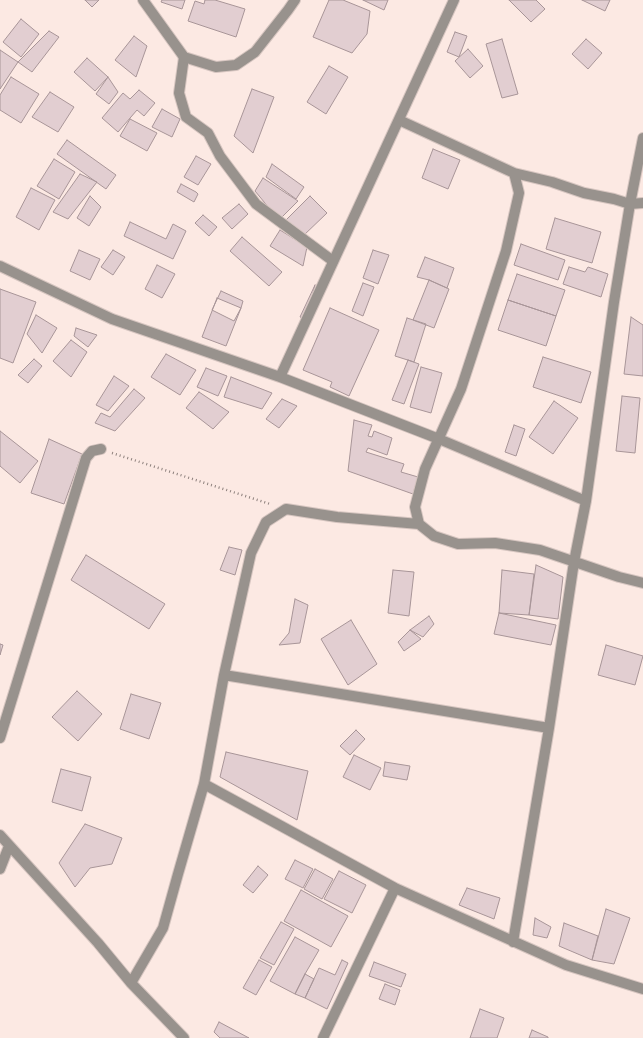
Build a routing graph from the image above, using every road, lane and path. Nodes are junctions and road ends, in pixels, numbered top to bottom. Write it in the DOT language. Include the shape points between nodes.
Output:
graph roads {
  1 [pos="143,0"];
  2 [pos="295,0"];
  3 [pos="454,0"];
  4 [pos="184,57"];
  5 [pos="399,120"];
  6 [pos="643,138"];
  7 [pos="514,173"];
  8 [pos="643,203"];
  9 [pos="630,204"];
  10 [pos="333,261"];
  11 [pos="0,266"];
  12 [pos="280,377"];
  13 [pos="439,439"];
  14 [pos="101,449"];
  15 [pos="586,501"];
  16 [pos="286,509"];
  17 [pos="419,524"];
  18 [pos="574,562"];
  19 [pos="643,583"];
  20 [pos="224,675"];
  21 [pos="549,728"];
  22 [pos="0,738"];
  23 [pos="204,784"];
  24 [pos="0,835"];
  25 [pos="9,846"];
  26 [pos="0,869"];
  27 [pos="395,888"];
  28 [pos="514,942"];
  29 [pos="131,983"];
  30 [pos="643,989"];
  31 [pos="184,1038"];
  32 [pos="323,1038"];
  1 -- 4 [label="street"];
  2 -- 4 [label="street" via="255,52 236,65 216,67"];
  3 -- 5 [label="street"];
  4 -- 10 [label="street" via="179,93 186,117 208,133 220,156 256,204"];
  5 -- 7 [label="street"];
  5 -- 10 [label="street"];
  6 -- 9 [label="street"];
  7 -- 9 [label="street"];
  7 -- 13 [label="street" via="519,193 506,251 461,389"];
  8 -- 9 [label="street"];
  9 -- 15 [label="street"];
  10 -- 12 [label="street"];
  11 -- 12 [label="street" via="112,318"];
  12 -- 13 [label="street"];
  13 -- 15 [label="street"];
  13 -- 17 [label="street" via="425,469 415,507"];
  14 -- 16 [label="path"];
  14 -- 22 [label="street" via="92,451 86,458"];
  15 -- 18 [label="street"];
  16 -- 17 [label="street" via="337,517"];
  16 -- 20 [label="street" via="266,522 251,553"];
  17 -- 18 [label="street" via="434,536 458,544 495,543 540,550"];
  18 -- 19 [label="street"];
  18 -- 21 [label="street"];
  20 -- 21 [label="street"];
  20 -- 23 [label="street"];
  21 -- 28 [label="street"];
  23 -- 27 [label="street"];
  23 -- 29 [label="street" via="163,928"];
  24 -- 25 [label="street"];
  25 -- 26 [label="street"];
  25 -- 29 [label="street"];
  27 -- 28 [label="street"];
  27 -- 32 [label="street"];
  28 -- 30 [label="street" via="566,965"];
  29 -- 31 [label="street"];
}
